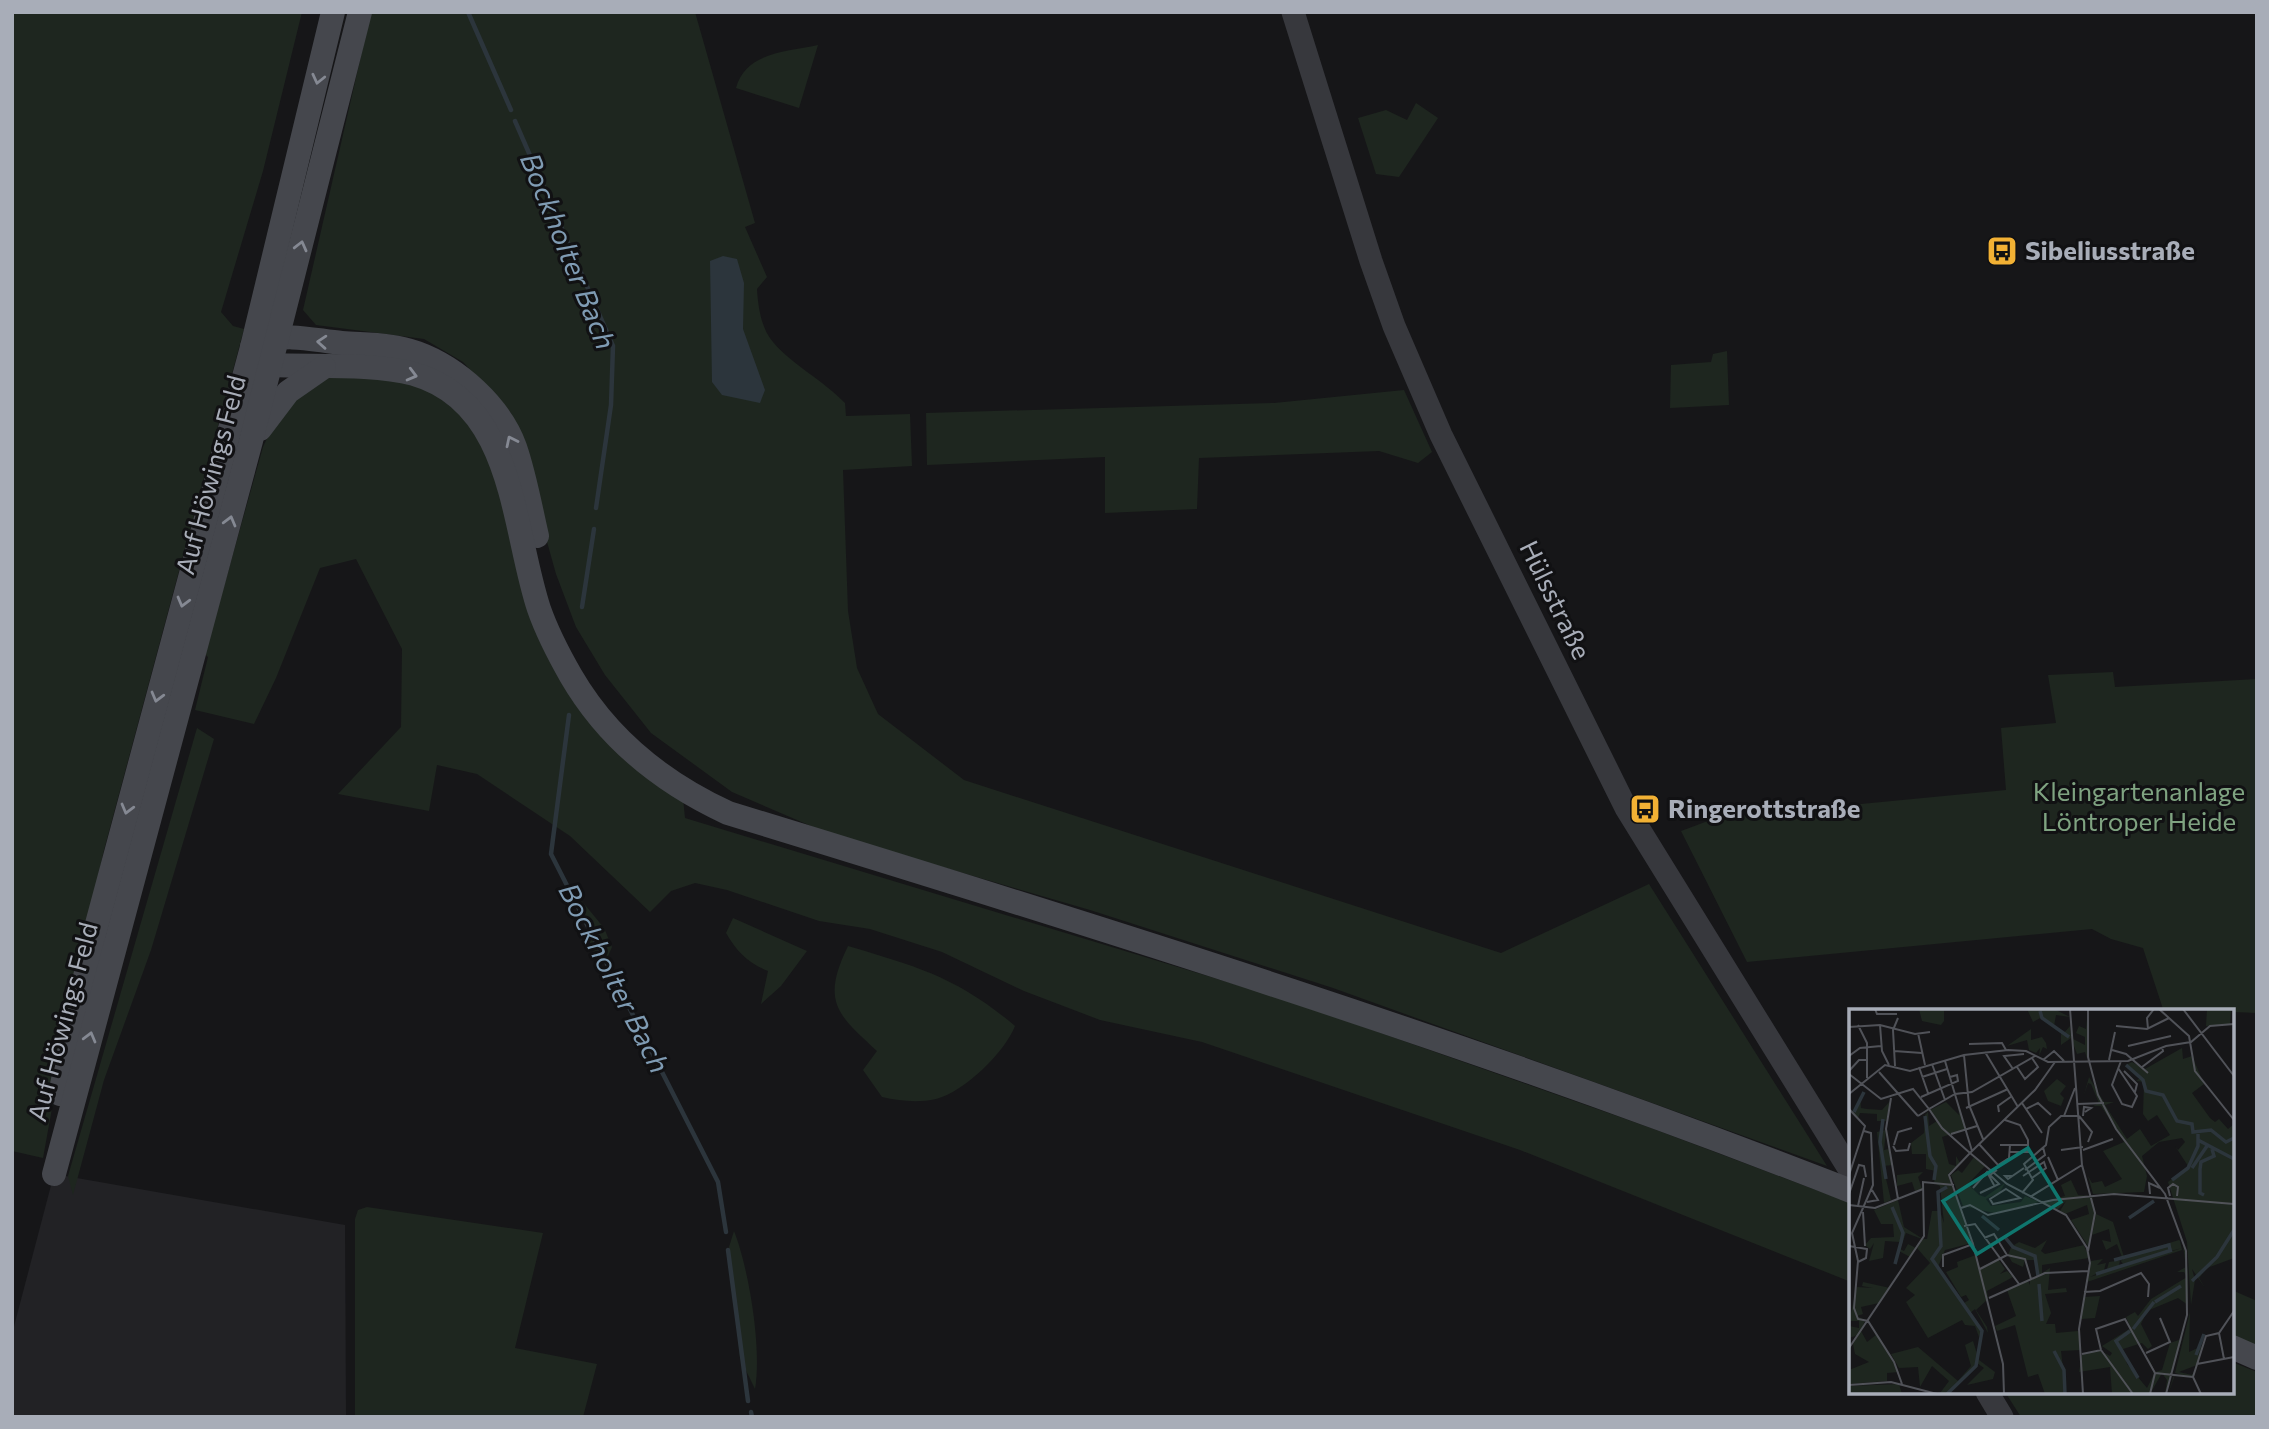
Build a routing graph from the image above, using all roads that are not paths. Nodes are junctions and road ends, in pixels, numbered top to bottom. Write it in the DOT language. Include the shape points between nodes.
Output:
graph roads {
  1 [pos="333,12"];
  2 [pos="360,12"];
  3 [pos="1293,12"];
  4 [pos="278,335"];
  5 [pos="252,347"];
  6 [pos="271,365"];
  7 [pos="324,367"];
  8 [pos="251,441"];
  9 [pos="181,655"];
  10 [pos="156,746"];
  11 [pos="791,833"];
  12 [pos="1849,1169"];
  13 [pos="1849,1190"];
  14 [pos="2234,1348"];
  15 [pos="2257,1358"];
  16 [pos="1988,1394"];
  17 [pos="2003,1417"];
  1 -- 5 [label="main road, Auf Höwings Feld, one-way"];
  4 -- 2 [label="main road, Auf Höwings Feld, one-way"];
  3 -- 12 [label="street, Hülsstraße" via="1371,261 1441,435 1626,808"];
  4 -- 5 [label="main road"];
  4 -- 6 [label="main road, Auf Höwings Feld"];
  11 -- 4 [label="main road, one-way" via="733,804 673,765 629,727 596,687 556,609 514,444 475,390 416,352"];
  5 -- 6 [label="main road"];
  5 -- 9 [label="main road, Auf Höwings Feld, one-way"];
  6 -- 7 [label="main road"];
  6 -- 8 [label="main road, Auf Höwings Feld"];
  7 -- 8 [label="main road" via="288,392"];
  7 -- 11 [label="main road, one-way" via="414,374 462,402 487,434 504,470 539,610 572,678 598,714 629,750 668,780 728,813"];
  9 -- 8 [label="main road, Auf Höwings Feld, one-way"];
  9 -- 10 [label="main road, Auf Höwings Feld"];
  10 -- 10 [label="main road, Auf Höwings Feld, one-way" via="75,1013 59,1101 54,1174"];
  11 -- 13 [label="main road" via="1279,984 1495,1058"];
  14 -- 15 [label="main road"];
  16 -- 17 [label="street"];
}
